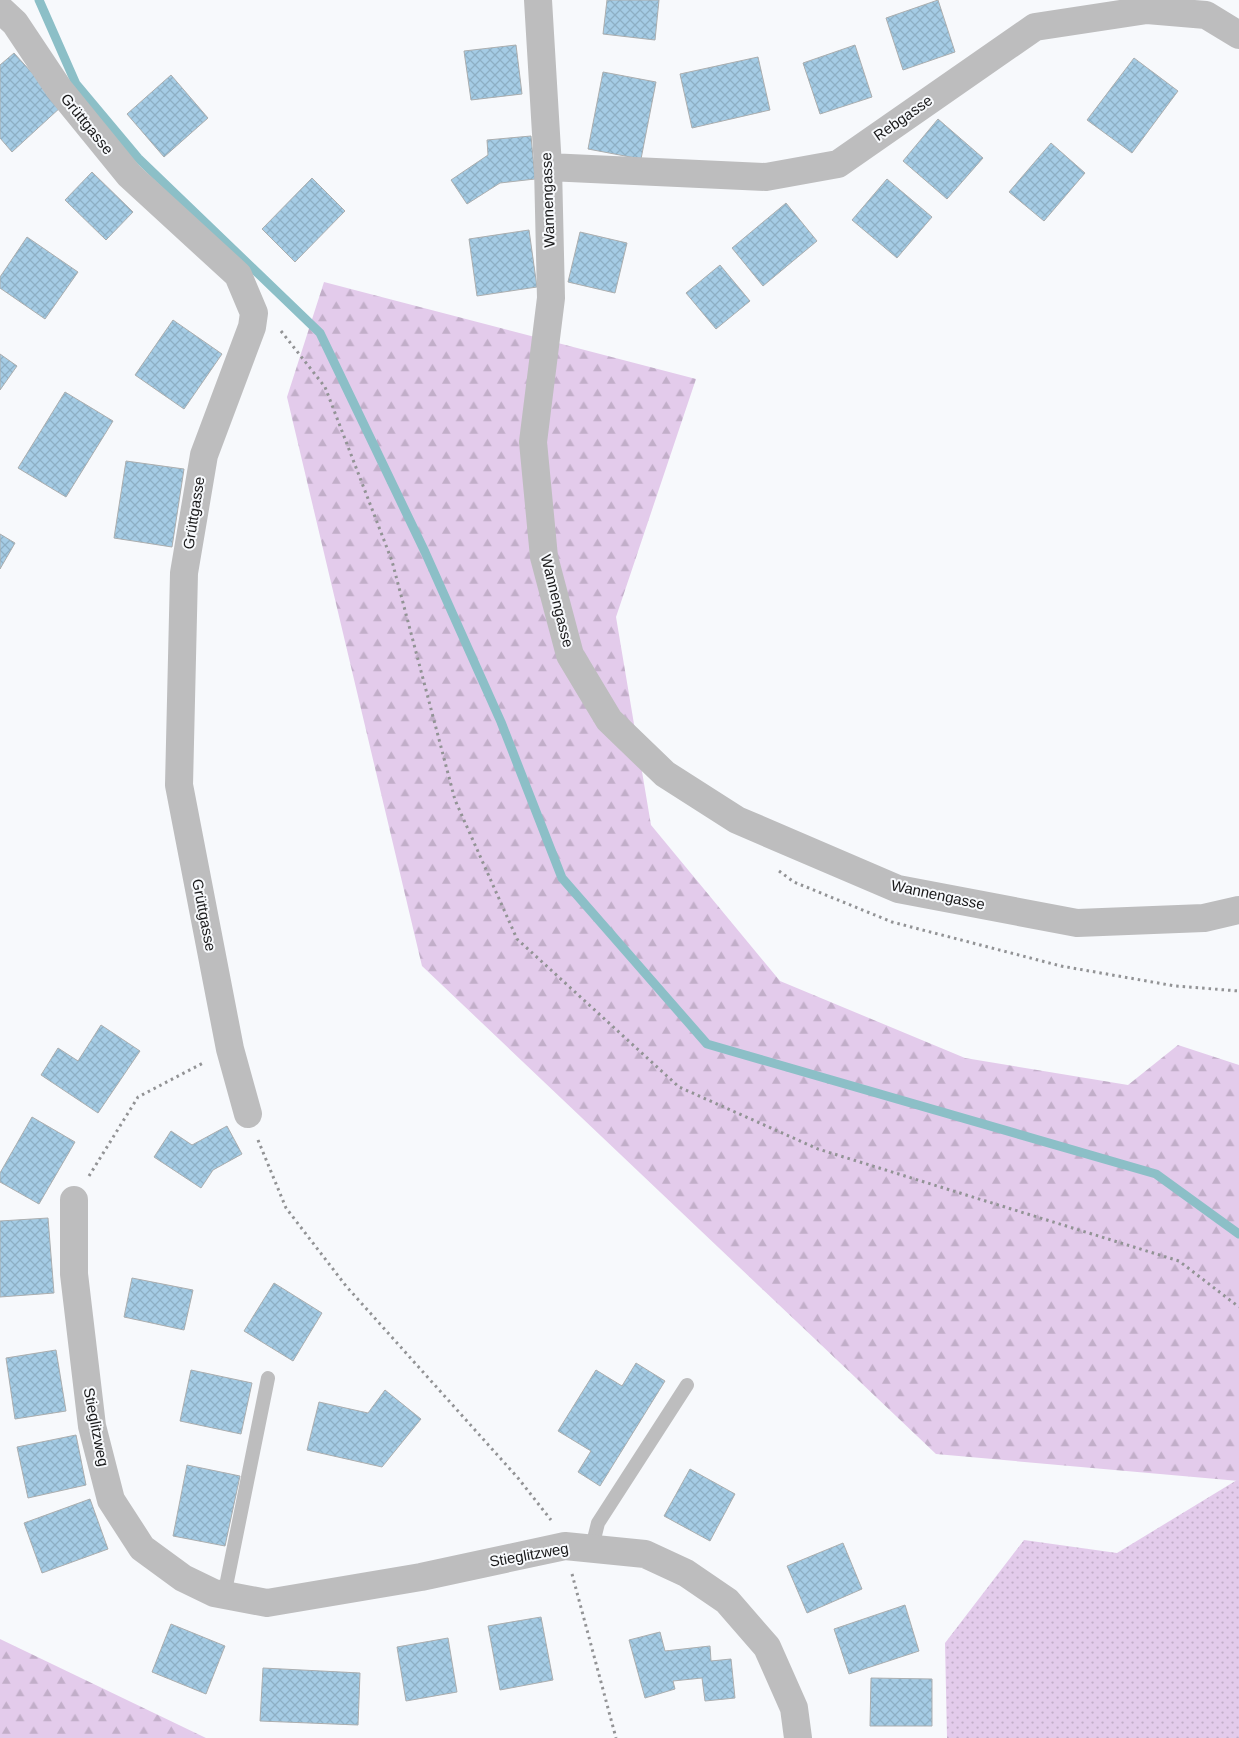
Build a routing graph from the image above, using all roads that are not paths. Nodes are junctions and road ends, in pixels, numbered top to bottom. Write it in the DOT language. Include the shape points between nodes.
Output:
graph roads {
  1 [pos="538,0"];
  2 [pos="0,9"];
  3 [pos="1239,35"];
  4 [pos="548,168"];
  5 [pos="1239,910"];
  6 [pos="248,1114"];
  7 [pos="74,1200"];
  8 [pos="268,1378"];
  9 [pos="687,1385"];
  10 [pos="592,1547"];
  11 [pos="224,1596"];
  12 [pos="798,1738"];
  1 -- 4 [label="street, Wannengasse"];
  2 -- 6 [label="street, Grüttgasse" via="15,24 59,89 129,175 238,274 254,313 252,327 204,455 184,573 179,786 230,1049"];
  3 -- 4 [label="street, Rebgasse" via="1206,15 1146,10 1035,28 838,164 766,177"];
  4 -- 5 [label="street, Wannengasse" via="550,298 533,442 544,557 570,655 609,720 665,774 737,820 898,889 1077,923 1204,918"];
  7 -- 11 [label="street, Stieglitzweg" via="74,1274 91,1416 111,1500 142,1548 183,1578"];
  8 -- 11 [label="lane"];
  9 -- 10 [label="lane" via="598,1523"];
  10 -- 11 [label="street, Stieglitzweg" via="565,1546 422,1577 267,1603"];
  10 -- 12 [label="street, Stieglitzweg" via="645,1554 686,1573 727,1601 768,1647 794,1708"];
}
